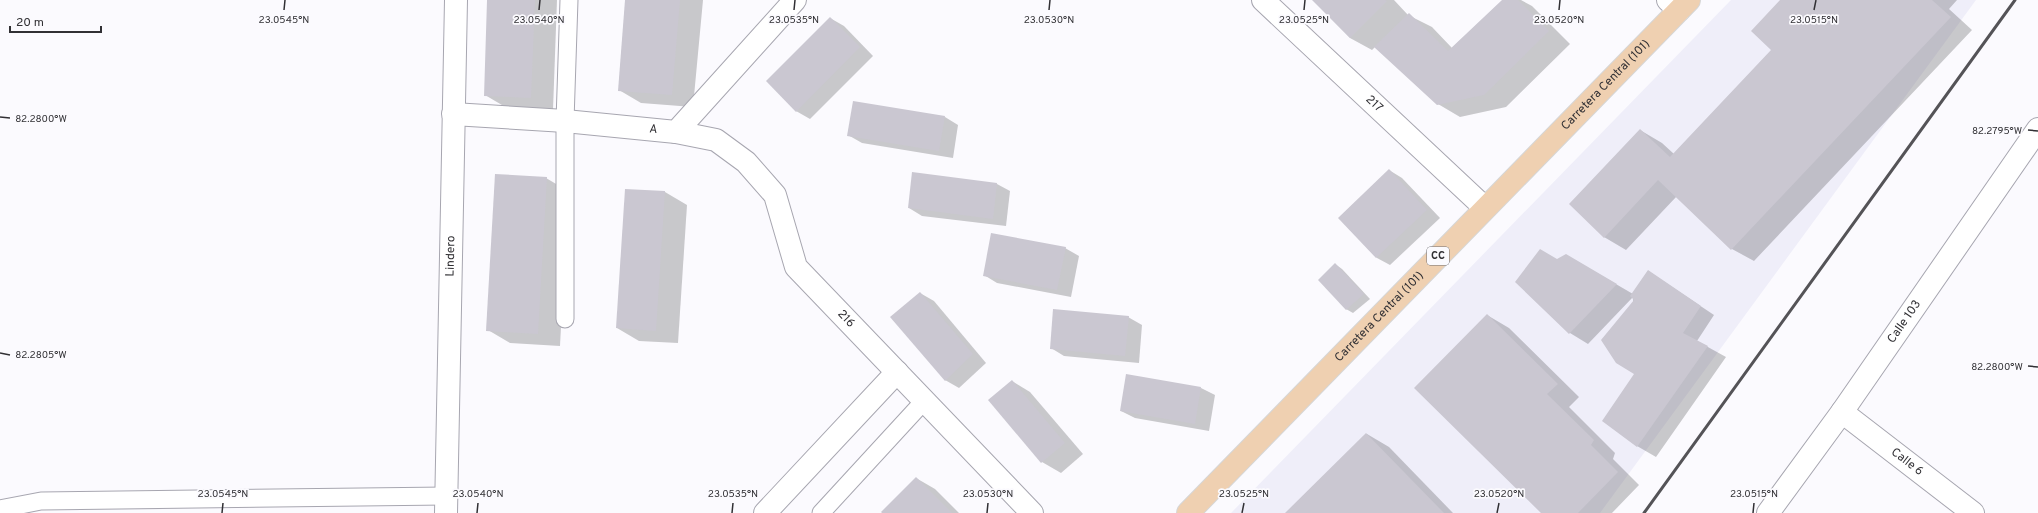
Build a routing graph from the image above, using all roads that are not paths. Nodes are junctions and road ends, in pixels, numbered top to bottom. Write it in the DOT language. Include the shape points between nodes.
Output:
graph roads {
  1 [pos="456,0"];
  2 [pos="569,0"];
  3 [pos="795,0"];
  4 [pos="1263,0"];
  5 [pos="1678,3"];
  6 [pos="453,114"];
  7 [pos="565,121"];
  8 [pos="2038,129"];
  9 [pos="676,132"];
  10 [pos="1485,208"];
  11 [pos="565,319"];
  12 [pos="897,372"];
  13 [pos="924,401"];
  14 [pos="1842,412"];
  15 [pos="446,504"];
  16 [pos="0,509"];
  17 [pos="765,513"];
  18 [pos="821,513"];
  19 [pos="1032,513"];
  20 [pos="1188,513"];
  21 [pos="1768,513"];
  22 [pos="1972,513"];
  1 -- 6 [label="street, Lindero"];
  2 -- 7 [label="lane"];
  3 -- 9 [label="street"];
  4 -- 10 [label="street, 217"];
  5 -- 10 [label="main road, Carretera Central (101) / CC"];
  6 -- 7 [label="street, A"];
  6 -- 15 [label="street, Lindero"];
  7 -- 9 [label="street, A"];
  7 -- 11 [label="lane"];
  8 -- 14 [label="street, Calle 103"];
  9 -- 12 [label="street, 216" via="716,140 746,162 775,195 796,267"];
  10 -- 20 [label="main road, Carretera Central (101) / CC"];
  12 -- 13 [label="street, 216"];
  12 -- 17 [label="street"];
  13 -- 18 [label="lane"];
  13 -- 19 [label="street, 216"];
  14 -- 21 [label="street, Calle 103"];
  14 -- 22 [label="street, Calle 6"];
  15 -- 16 [label="lane" via="41,500"];
}
